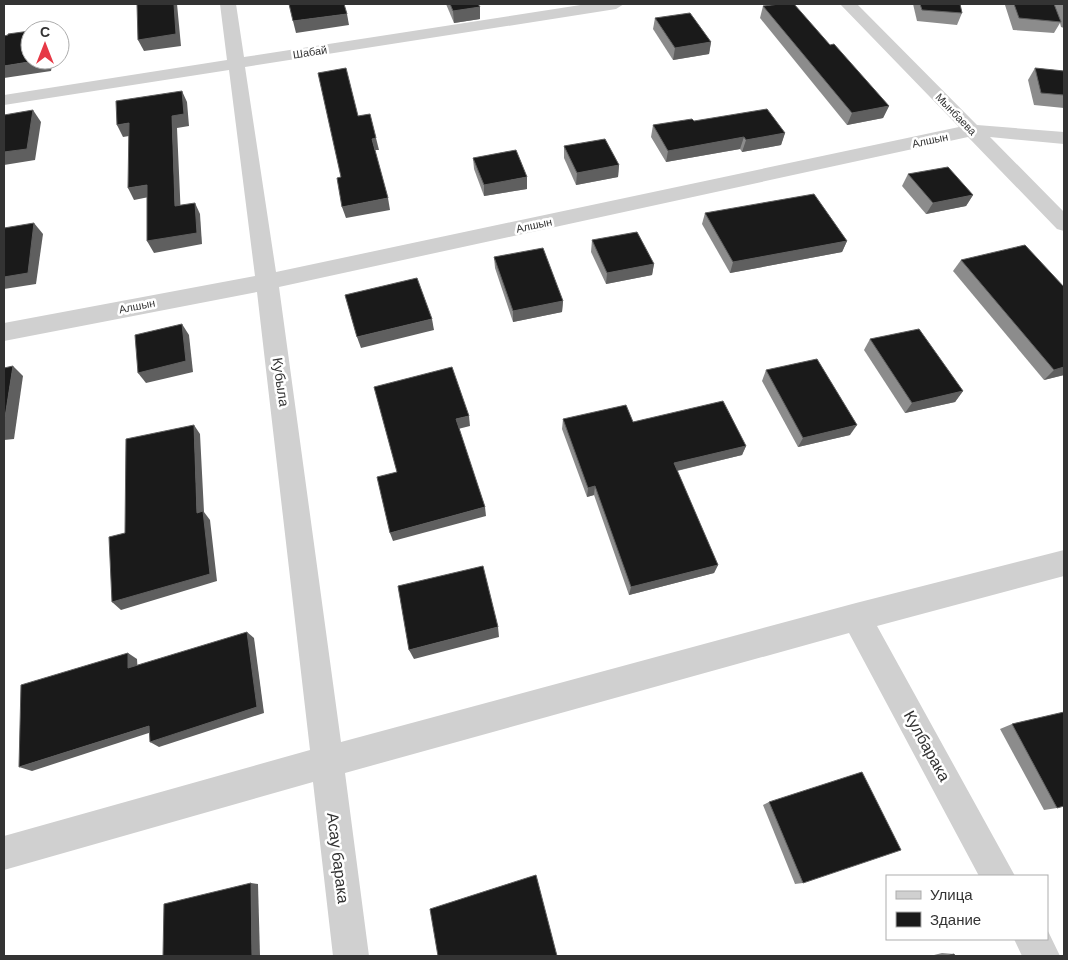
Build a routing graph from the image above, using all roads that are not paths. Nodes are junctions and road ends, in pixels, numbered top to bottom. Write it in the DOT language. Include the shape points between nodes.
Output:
graph roads {
  1 [pos="228,4"];
  2 [pos="616,4"];
  3 [pos="848,4"];
  4 [pos="236,64"];
  5 [pos="4,100"];
  6 [pos="973,130"];
  7 [pos="1064,138"];
  8 [pos="1064,224"];
  9 [pos="267,282"];
  10 [pos="4,332"];
  11 [pos="1064,563"];
  12 [pos="856,617"];
  13 [pos="326,760"];
  14 [pos="4,853"];
  15 [pos="997,875"];
  16 [pos="1033,940"];
  17 [pos="351,956"];
  18 [pos="1042,956"];
  1 -- 4 [label="street, Кубыла"];
  2 -- 4 [label="street, Шабай"];
  3 -- 6 [label="street, Мынбаева"];
  4 -- 5 [label="street, Шабай"];
  4 -- 9 [label="street, Кубыла"];
  6 -- 7 [label="street, Алшын"];
  6 -- 8 [label="street, Мынбаева"];
  6 -- 9 [label="street, Алшын"];
  9 -- 10 [label="street, Алшын"];
  9 -- 13 [label="street, Кубыла"];
  11 -- 12 [label="street"];
  12 -- 13 [label="street"];
  12 -- 15 [label="street, Кулбарака"];
  13 -- 14 [label="street"];
  13 -- 17 [label="street, Асау барака"];
  16 -- 18 [label="street"];
}
